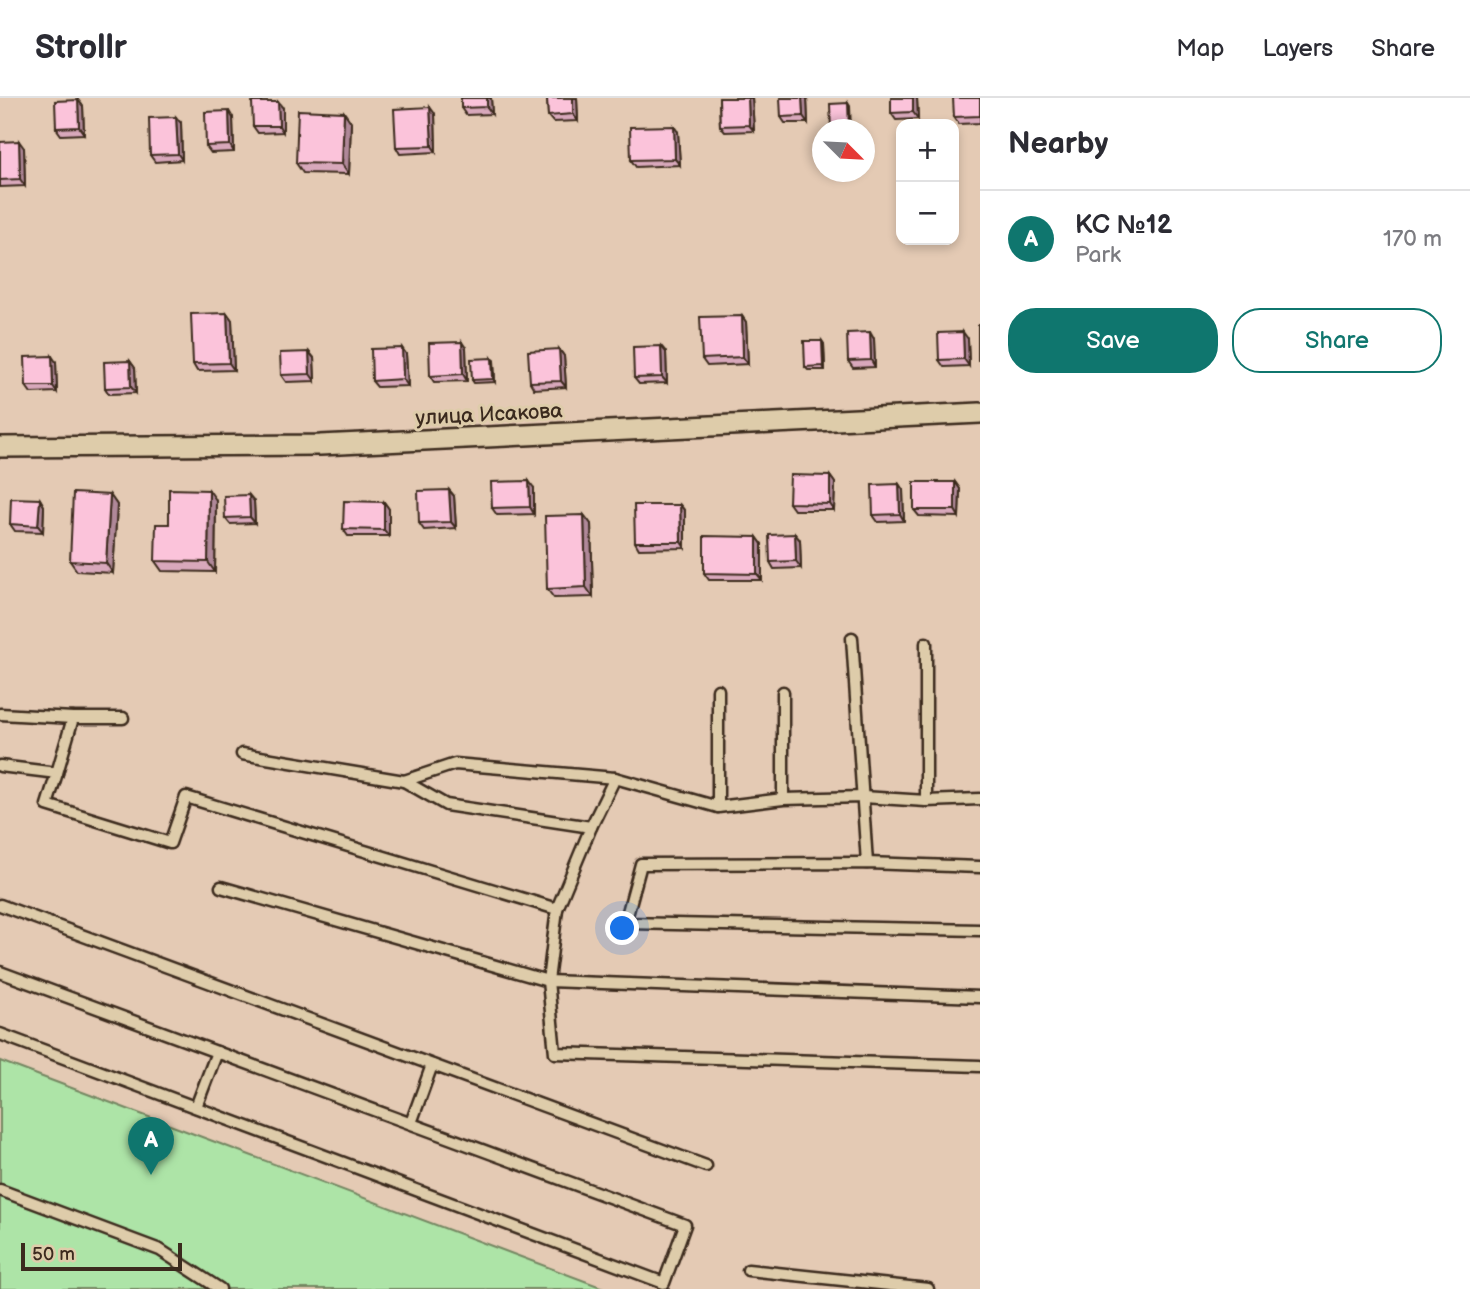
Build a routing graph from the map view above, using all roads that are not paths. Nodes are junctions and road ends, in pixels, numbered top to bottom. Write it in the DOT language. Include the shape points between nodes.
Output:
graph roads {
  1 [pos="980,413"];
  2 [pos="0,447"];
  3 [pos="852,638"];
  4 [pos="926,643"];
  5 [pos="718,690"];
  6 [pos="783,692"];
  7 [pos="0,714"];
  8 [pos="73,718"];
  9 [pos="123,718"];
  10 [pos="242,754"];
  11 [pos="0,766"];
  12 [pos="57,773"];
  13 [pos="615,778"];
  14 [pos="404,781"];
  15 [pos="863,797"];
  16 [pos="783,799"];
  17 [pos="980,799"];
  18 [pos="926,801"];
  19 [pos="718,807"];
  20 [pos="591,827"];
  21 [pos="867,863"];
  22 [pos="980,867"];
  23 [pos="221,887"];
  24 [pos="0,905"];
  25 [pos="557,909"];
  26 [pos="980,930"];
  27 [pos="0,972"];
  28 [pos="548,981"];
  29 [pos="980,997"];
  30 [pos="0,1034"];
  31 [pos="217,1052"];
  32 [pos="432,1065"];
  33 [pos="980,1066"];
  34 [pos="196,1107"];
  35 [pos="411,1124"];
  36 [pos="705,1166"];
  37 [pos="0,1190"];
  38 [pos="748,1270"];
  39 [pos="220,1289"];
  40 [pos="928,1289"];
  1 -- 2 [label="street, улица Исакова" via="320,445"];
  3 -- 15 [label="lane"];
  4 -- 18 [label="lane"];
  5 -- 19 [label="lane"];
  6 -- 16 [label="lane"];
  7 -- 8 [label="lane"];
  8 -- 9 [label="lane"];
  8 -- 12 [label="lane"];
  10 -- 14 [label="lane"];
  11 -- 12 [label="lane"];
  12 -- 25 [label="lane" via="47,804 170,843 186,797"];
  13 -- 14 [label="lane" via="455,764"];
  13 -- 19 [label="lane"];
  13 -- 20 [label="lane"];
  14 -- 20 [label="lane" via="446,804"];
  15 -- 16 [label="lane"];
  15 -- 18 [label="lane"];
  15 -- 21 [label="lane"];
  16 -- 19 [label="lane"];
  17 -- 18 [label="lane"];
  20 -- 25 [label="lane"];
  21 -- 22 [label="lane"];
  21 -- 26 [label="lane" via="641,864 625,923"];
  23 -- 28 [label="lane"];
  24 -- 32 [label="lane"];
  25 -- 28 [label="lane"];
  27 -- 31 [label="lane"];
  28 -- 29 [label="lane"];
  28 -- 33 [label="lane" via="555,1053"];
  30 -- 34 [label="lane"];
  31 -- 34 [label="lane"];
  31 -- 35 [label="lane"];
  32 -- 35 [label="lane"];
  32 -- 36 [label="lane"];
  34 -- 35 [label="lane" via="664,1283 685,1225"];
  37 -- 39 [label="lane" via="160,1250"];
  38 -- 40 [label="lane"];
}
